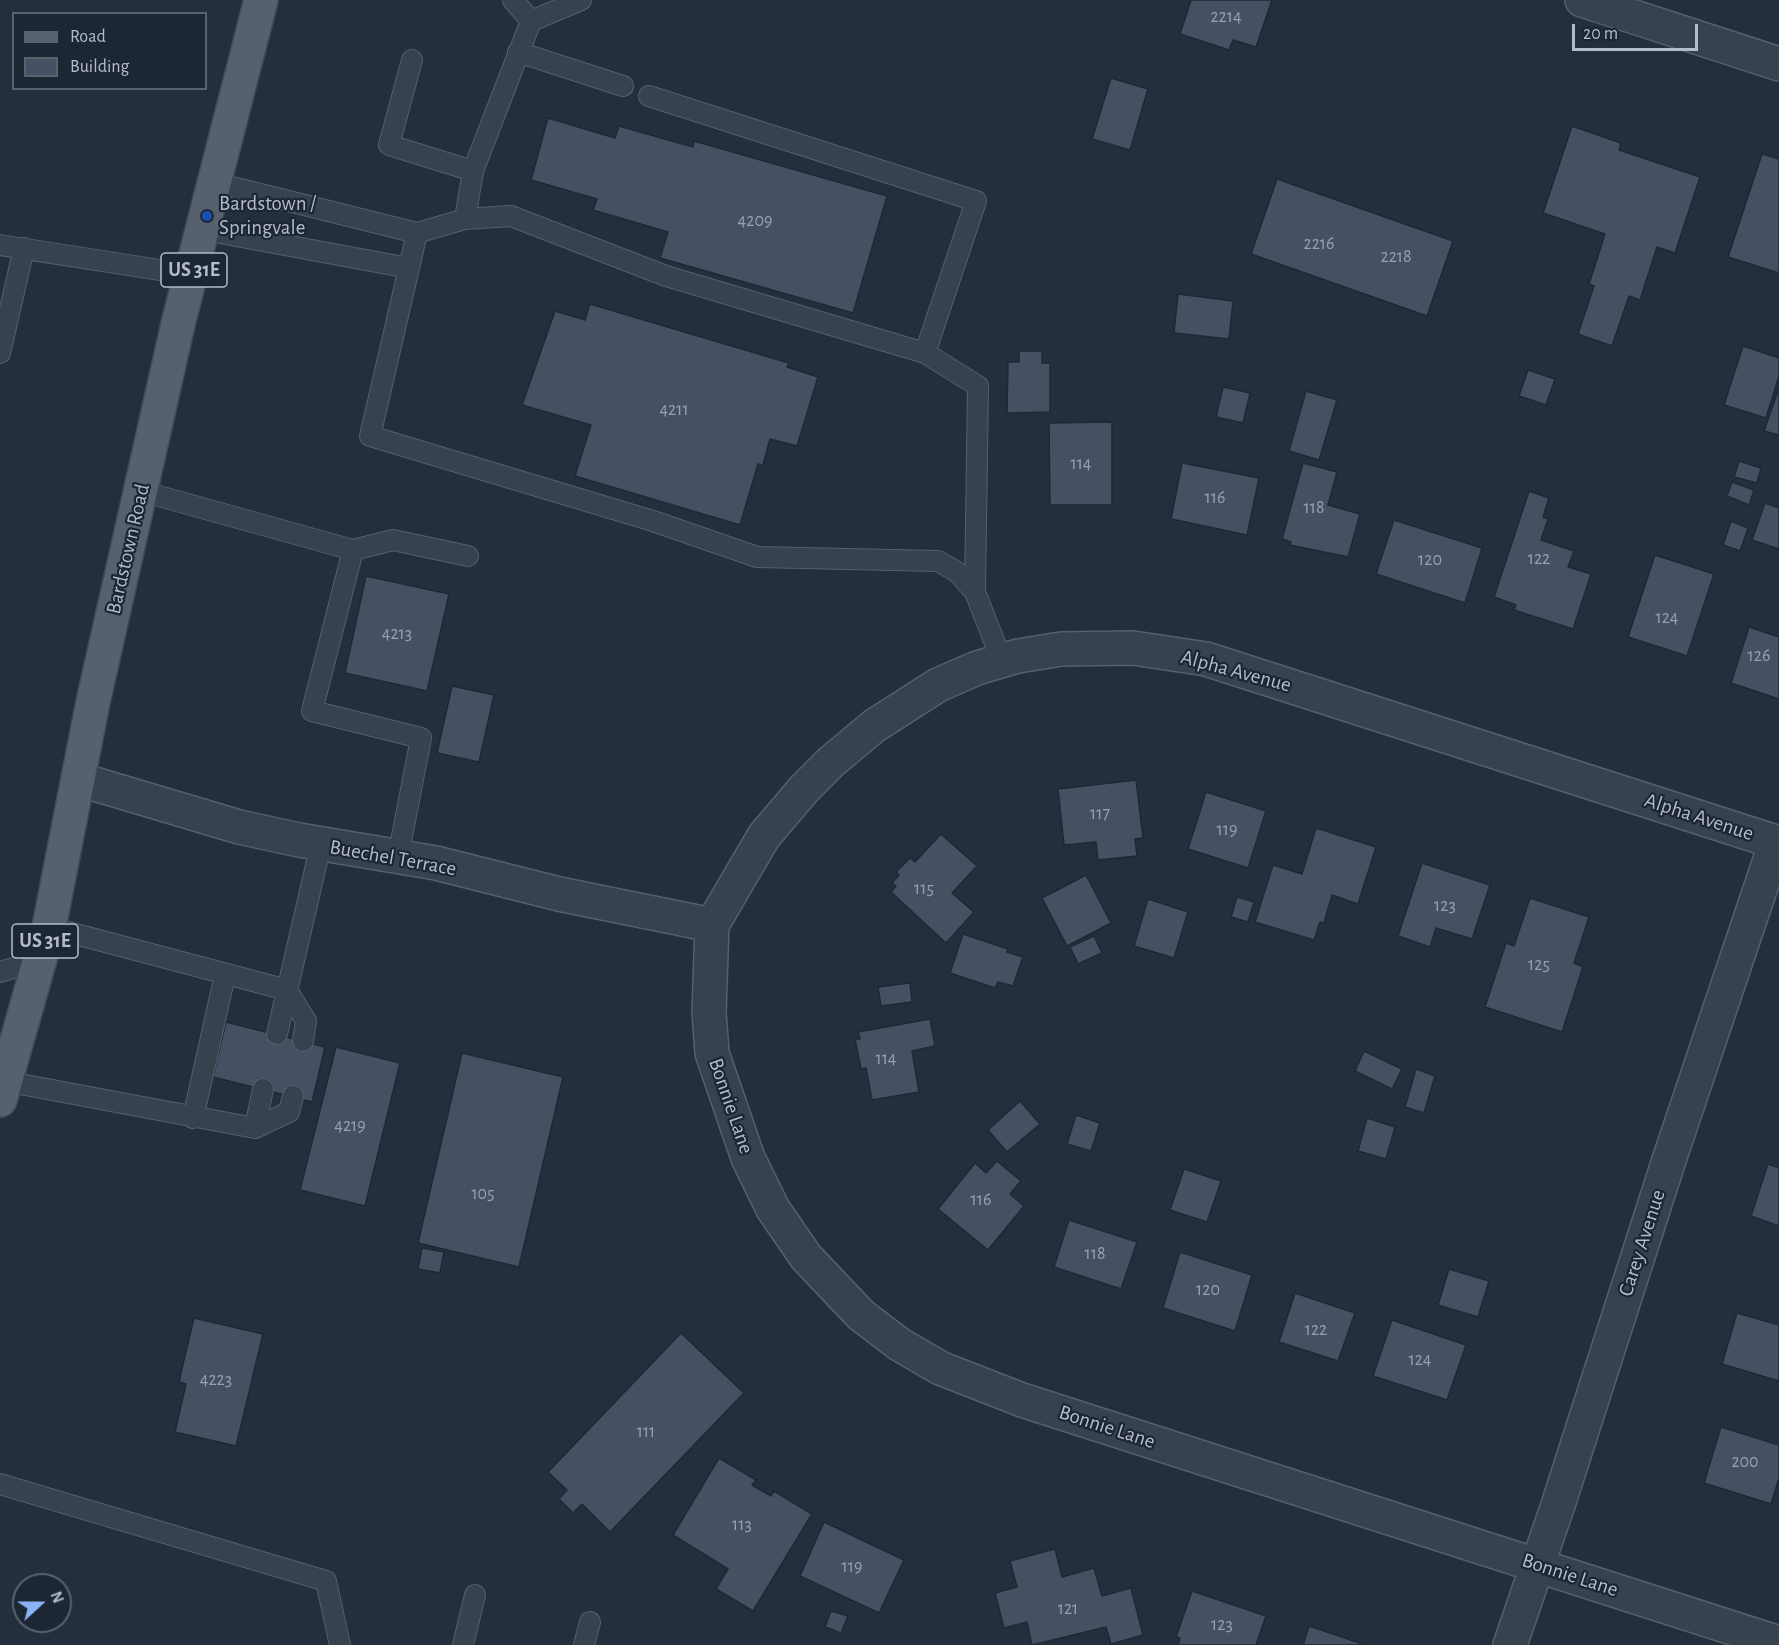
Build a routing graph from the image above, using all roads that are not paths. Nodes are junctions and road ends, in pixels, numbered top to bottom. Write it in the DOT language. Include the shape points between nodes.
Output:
graph roads {
  1 [pos="261,0"];
  2 [pos="513,0"];
  3 [pos="581,0"];
  4 [pos="1582,0"];
  5 [pos="531,21"];
  6 [pos="518,52"];
  7 [pos="412,60"];
  8 [pos="1779,64"];
  9 [pos="623,86"];
  10 [pos="649,96"];
  11 [pos="473,171"];
  12 [pos="216,183"];
  13 [pos="465,219"];
  14 [pos="204,230"];
  15 [pos="417,232"];
  16 [pos="0,245"];
  17 [pos="24,248"];
  18 [pos="409,268"];
  19 [pos="192,275"];
  20 [pos="0,353"];
  21 [pos="925,353"];
  22 [pos="141,491"];
  23 [pos="353,550"];
  24 [pos="468,556"];
  25 [pos="975,592"];
  26 [pos="1002,661"];
  27 [pos="78,779"];
  28 [pos="1778,843"];
  29 [pos="321,844"];
  30 [pos="398,857"];
  31 [pos="712,925"];
  32 [pos="49,927"];
  33 [pos="39,960"];
  34 [pos="0,972"];
  35 [pos="225,975"];
  36 [pos="287,990"];
  37 [pos="10,1033"];
  38 [pos="277,1034"];
  39 [pos="303,1041"];
  40 [pos="263,1089"];
  41 [pos="2,1091"];
  42 [pos="293,1096"];
  43 [pos="193,1118"];
  44 [pos="255,1128"];
  45 [pos="0,1484"];
  46 [pos="1537,1564"];
  47 [pos="476,1595"];
  48 [pos="590,1622"];
  49 [pos="1779,1643"];
  50 [pos="340,1645"];
  51 [pos="463,1645"];
  52 [pos="584,1645"];
  53 [pos="1510,1645"];
  1 -- 12 [label="main road, Bardstown Road / US 31E"];
  2 -- 5 [label="lane"];
  3 -- 5 [label="lane"];
  4 -- 8 [label="street"];
  5 -- 6 [label="lane"];
  6 -- 9 [label="lane"];
  6 -- 11 [label="lane"];
  7 -- 11 [label="lane" via="389,145"];
  10 -- 21 [label="lane" via="976,201"];
  11 -- 13 [label="lane"];
  12 -- 14 [label="main road, Bardstown Road / US 31E"];
  12 -- 15 [label="lane"];
  13 -- 15 [label="lane"];
  13 -- 21 [label="lane" via="511,216 666,276"];
  14 -- 18 [label="lane"];
  14 -- 19 [label="main road, Bardstown Road / US 31E"];
  15 -- 18 [label="lane"];
  16 -- 17 [label="lane"];
  17 -- 19 [label="lane"];
  17 -- 20 [label="lane"];
  18 -- 25 [label="lane" via="370,436 653,521 757,557 938,561 957,572"];
  19 -- 22 [label="main road, Bardstown Road / US 31E"];
  21 -- 25 [label="lane" via="978,386"];
  22 -- 23 [label="lane"];
  22 -- 27 [label="main road, Bardstown Road / US 31E"];
  23 -- 24 [label="lane" via="393,540"];
  23 -- 30 [label="lane" via="312,711 421,738"];
  25 -- 26 [label="lane"];
  26 -- 28 [label="street, Alpha Avenue" via="1061,649 1133,648 1206,659"];
  26 -- 31 [label="street, Alpha Avenue" via="938,685 874,726 831,762 764,836"];
  27 -- 29 [label="street, Buechel Terrace" via="239,827"];
  27 -- 32 [label="main road, Bardstown Road / US 31E"];
  28 -- 46 [label="street, Carey Avenue"];
  29 -- 30 [label="street, Buechel Terrace"];
  29 -- 36 [label="lane"];
  30 -- 31 [label="street, Buechel Terrace"];
  31 -- 46 [label="street, Bonnie Lane" via="712,1053 748,1158 773,1209 806,1257 861,1315 940,1368 1022,1400"];
  32 -- 33 [label="main road, Bardstown Road / US 31E"];
  32 -- 35 [label="lane"];
  33 -- 34 [label="lane"];
  33 -- 37 [label="main road, Bardstown Road / US 31E"];
  35 -- 36 [label="lane"];
  35 -- 43 [label="lane"];
  36 -- 38 [label="lane"];
  36 -- 39 [label="lane" via="306,1021"];
  37 -- 41 [label="main road, Bardstown Road / US 31E"];
  40 -- 44 [label="lane"];
  41 -- 43 [label="lane"];
  42 -- 44 [label="lane" via="289,1112"];
  43 -- 44 [label="lane"];
  45 -- 50 [label="lane" via="326,1581"];
  46 -- 49 [label="street, Bonnie Lane"];
  46 -- 53 [label="street, Carey Avenue"];
  47 -- 51 [label="lane"];
  48 -- 52 [label="lane"];
}
